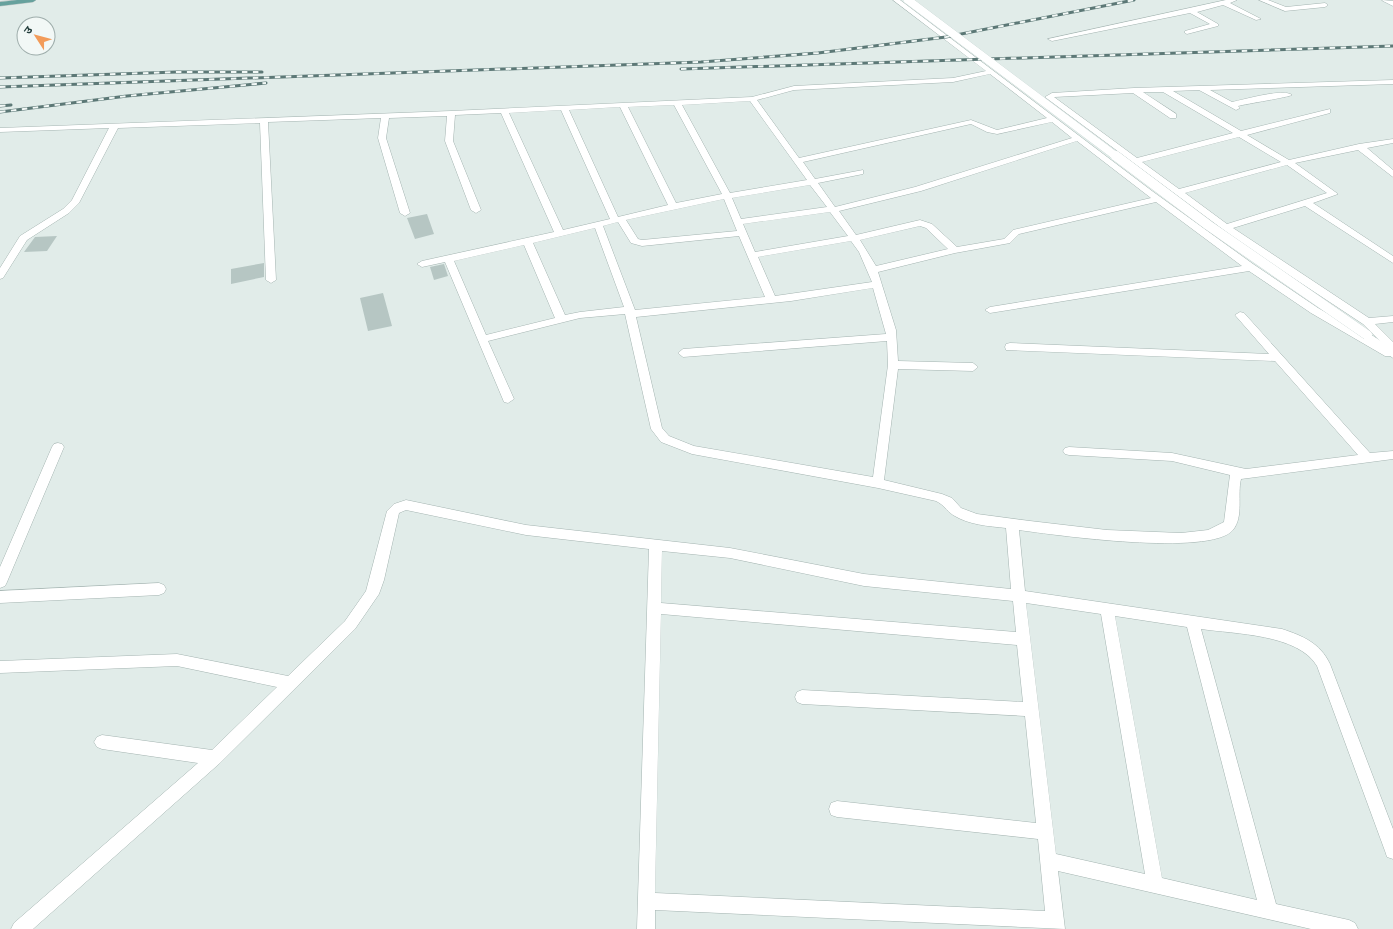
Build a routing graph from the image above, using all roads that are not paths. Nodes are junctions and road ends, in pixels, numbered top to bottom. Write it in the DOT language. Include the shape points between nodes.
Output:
graph roads {
  1 [pos="33,0"];
  2 [pos="896,0"];
  3 [pos="908,0"];
  4 [pos="1234,0"];
  5 [pos="1262,0"];
  6 [pos="1298,0"];
  7 [pos="1385,0"];
  8 [pos="1224,3"];
  9 [pos="0,4"];
  10 [pos="1393,4"];
  11 [pos="1325,5"];
  12 [pos="1310,6"];
  13 [pos="1191,10"];
  14 [pos="1258,19"];
  15 [pos="1187,32"];
  16 [pos="1052,39"];
  17 [pos="991,72"];
  18 [pos="1393,82"];
  19 [pos="1200,88"];
  20 [pos="1164,89"];
  21 [pos="1134,90"];
  22 [pos="1288,95"];
  23 [pos="752,99"];
  24 [pos="1220,99"];
  25 [pos="677,103"];
  26 [pos="1230,105"];
  27 [pos="623,106"];
  28 [pos="1195,107"];
  29 [pos="564,108"];
  30 [pos="504,111"];
  31 [pos="1241,111"];
  32 [pos="1327,111"];
  33 [pos="451,113"];
  34 [pos="385,116"];
  35 [pos="1172,116"];
  36 [pos="1054,119"];
  37 [pos="264,120"];
  38 [pos="115,126"];
  39 [pos="1,130"];
  40 [pos="1239,134"];
  41 [pos="1079,138"];
  42 [pos="1393,141"];
  43 [pos="1359,146"];
  44 [pos="797,161"];
  45 [pos="1136,161"];
  46 [pos="1289,163"];
  47 [pos="860,172"];
  48 [pos="1393,174"];
  49 [pos="813,183"];
  50 [pos="1178,192"];
  51 [pos="727,196"];
  52 [pos="1159,199"];
  53 [pos="1307,203"];
  54 [pos="674,207"];
  55 [pos="833,209"];
  56 [pos="476,210"];
  57 [pos="405,214"];
  58 [pos="618,220"];
  59 [pos="738,222"];
  60 [pos="598,224"];
  61 [pos="1226,227"];
  62 [pos="742,233"];
  63 [pos="560,234"];
  64 [pos="854,238"];
  65 [pos="527,241"];
  66 [pos="955,250"];
  67 [pos="752,255"];
  68 [pos="448,259"];
  69 [pos="1393,260"];
  70 [pos="422,264"];
  71 [pos="3,267"];
  72 [pos="1252,267"];
  73 [pos="873,270"];
  74 [pos="0,276"];
  75 [pos="271,280"];
  76 [pos="877,284"];
  77 [pos="771,300"];
  78 [pos="990,310"];
  79 [pos="630,312"];
  80 [pos="1240,315"];
  81 [pos="561,319"];
  82 [pos="1393,319"];
  83 [pos="1367,322"];
  84 [pos="892,337"];
  85 [pos="483,339"];
  86 [pos="1010,347"];
  87 [pos="1393,348"];
  88 [pos="682,353"];
  89 [pos="1393,355"];
  90 [pos="1280,358"];
  91 [pos="893,365"];
  92 [pos="973,367"];
  93 [pos="508,399"];
  94 [pos="58,447"];
  95 [pos="1069,451"];
  96 [pos="1393,455"];
  97 [pos="1368,459"];
  98 [pos="1244,473"];
  99 [pos="878,483"];
  100 [pos="1012,523"];
  101 [pos="656,545"];
  102 [pos="0,582"];
  103 [pos="159,589"];
  104 [pos="1018,591"];
  105 [pos="0,597"];
  106 [pos="654,608"];
  107 [pos="1107,609"];
  108 [pos="1192,621"];
  109 [pos="1024,639"];
  110 [pos="0,667"];
  111 [pos="291,683"];
  112 [pos="802,697"];
  113 [pos="1032,709"];
  114 [pos="102,742"];
  115 [pos="215,758"];
  116 [pos="837,809"];
  117 [pos="1045,832"];
  118 [pos="1393,851"];
  119 [pos="1049,861"];
  120 [pos="1156,885"];
  121 [pos="646,901"];
  122 [pos="1269,911"];
  123 [pos="1056,924"];
  124 [pos="20,929"];
  125 [pos="646,929"];
  126 [pos="1349,929"];
  1 -- 9 [label="main road"];
  2 -- 17 [label="street"];
  3 -- 89 [label="street, bridge" via="1208,225"];
  4 -- 8 [label="street"];
  5 -- 12 [label="street" via="1280,8"];
  6 -- 12 [label="street"];
  7 -- 10 [label="street"];
  8 -- 13 [label="street"];
  8 -- 14 [label="street"];
  11 -- 12 [label="street"];
  13 -- 15 [label="street" via="1216,25"];
  13 -- 16 [label="street"];
  17 -- 23 [label="street" via="953,80 794,88"];
  17 -- 36 [label="street"];
  18 -- 19 [label="street"];
  19 -- 20 [label="street"];
  19 -- 24 [label="street"];
  20 -- 21 [label="street"];
  20 -- 28 [label="street"];
  21 -- 35 [label="street"];
  21 -- 45 [label="street" via="1049,97"];
  22 -- 26 [label="street"];
  23 -- 25 [label="street"];
  23 -- 44 [label="street"];
  24 -- 26 [label="street"];
  24 -- 28 [label="street"];
  25 -- 27 [label="street"];
  25 -- 51 [label="street"];
  26 -- 31 [label="street"];
  27 -- 29 [label="street"];
  27 -- 54 [label="street"];
  28 -- 40 [label="street"];
  29 -- 30 [label="street"];
  29 -- 58 [label="street"];
  30 -- 33 [label="street"];
  30 -- 63 [label="street"];
  32 -- 40 [label="street"];
  33 -- 34 [label="street"];
  33 -- 56 [label="street" via="448,138"];
  34 -- 37 [label="street"];
  34 -- 57 [label="street" via="382,138"];
  36 -- 41 [label="street"];
  36 -- 44 [label="street" via="997,132 971,122"];
  37 -- 38 [label="street"];
  37 -- 75 [label="street"];
  38 -- 39 [label="street"];
  38 -- 71 [label="street" via="76,201 66,211 23,238"];
  40 -- 45 [label="street"];
  40 -- 46 [label="street"];
  41 -- 52 [label="street"];
  41 -- 55 [label="street" via="918,189"];
  42 -- 43 [label="street"];
  43 -- 46 [label="street"];
  43 -- 48 [label="street"];
  44 -- 49 [label="street"];
  45 -- 50 [label="street"];
  46 -- 50 [label="street"];
  46 -- 53 [label="street" via="1334,192 1333,195"];
  47 -- 49 [label="street"];
  49 -- 51 [label="street"];
  49 -- 55 [label="street"];
  50 -- 61 [label="street"];
  51 -- 54 [label="street"];
  51 -- 59 [label="street"];
  52 -- 66 [label="street" via="1016,232 1007,241"];
  52 -- 72 [label="street"];
  53 -- 61 [label="street"];
  53 -- 69 [label="street"];
  54 -- 58 [label="street"];
  55 -- 59 [label="street"];
  55 -- 64 [label="street"];
  58 -- 60 [label="street"];
  58 -- 62 [label="street" via="634,241 642,243"];
  59 -- 62 [label="street"];
  60 -- 63 [label="street"];
  60 -- 79 [label="street"];
  61 -- 83 [label="street"];
  62 -- 67 [label="street"];
  63 -- 65 [label="street"];
  64 -- 66 [label="street" via="920,223 929,226"];
  64 -- 67 [label="street"];
  64 -- 73 [label="street"];
  65 -- 68 [label="street"];
  65 -- 81 [label="street"];
  66 -- 73 [label="street"];
  67 -- 77 [label="street"];
  68 -- 70 [label="street"];
  68 -- 85 [label="street"];
  71 -- 74 [label="street"];
  72 -- 78 [label="street"];
  72 -- 89 [label="street" via="1305,304"];
  73 -- 76 [label="street"];
  76 -- 77 [label="street"];
  76 -- 84 [label="street"];
  77 -- 79 [label="street"];
  79 -- 81 [label="street" via="590,313"];
  79 -- 99 [label="street" via="657,429 665,439 692,450"];
  80 -- 90 [label="street"];
  81 -- 85 [label="street"];
  82 -- 83 [label="street"];
  83 -- 87 [label="street"];
  84 -- 88 [label="street"];
  84 -- 91 [label="street"];
  85 -- 93 [label="street"];
  86 -- 90 [label="street"];
  90 -- 97 [label="street"];
  91 -- 92 [label="street"];
  91 -- 99 [label="street"];
  94 -- 102 [label="street"];
  95 -- 98 [label="street" via="1172,457"];
  96 -- 97 [label="street"];
  97 -- 98 [label="street"];
  98 -- 100 [label="street" via="1236,475 1233,481 1232,519 1228,527 1218,533 1147,539"];
  99 -- 100 [label="street" via="938,497 957,511 976,519"];
  100 -- 104 [label="street"];
  101 -- 104 [label="street" via="743,555 864,580"];
  101 -- 106 [label="street"];
  101 -- 111 [label="street" via="526,530 413,506 398,507 391,517 372,594 350,625"];
  103 -- 105 [label="street"];
  104 -- 107 [label="street"];
  104 -- 109 [label="street"];
  106 -- 109 [label="street"];
  106 -- 121 [label="street"];
  107 -- 108 [label="street"];
  107 -- 120 [label="street"];
  108 -- 118 [label="street" via="1282,635 1317,653"];
  108 -- 122 [label="street"];
  109 -- 113 [label="street"];
  110 -- 111 [label="street" via="177,660"];
  111 -- 115 [label="street"];
  112 -- 113 [label="street"];
  113 -- 117 [label="street"];
  114 -- 115 [label="street"];
  115 -- 124 [label="street"];
  116 -- 117 [label="street"];
  117 -- 119 [label="street"];
  119 -- 120 [label="street"];
  119 -- 123 [label="street"];
  120 -- 122 [label="street"];
  121 -- 123 [label="street"];
  121 -- 125 [label="street"];
  122 -- 126 [label="street"];
}
